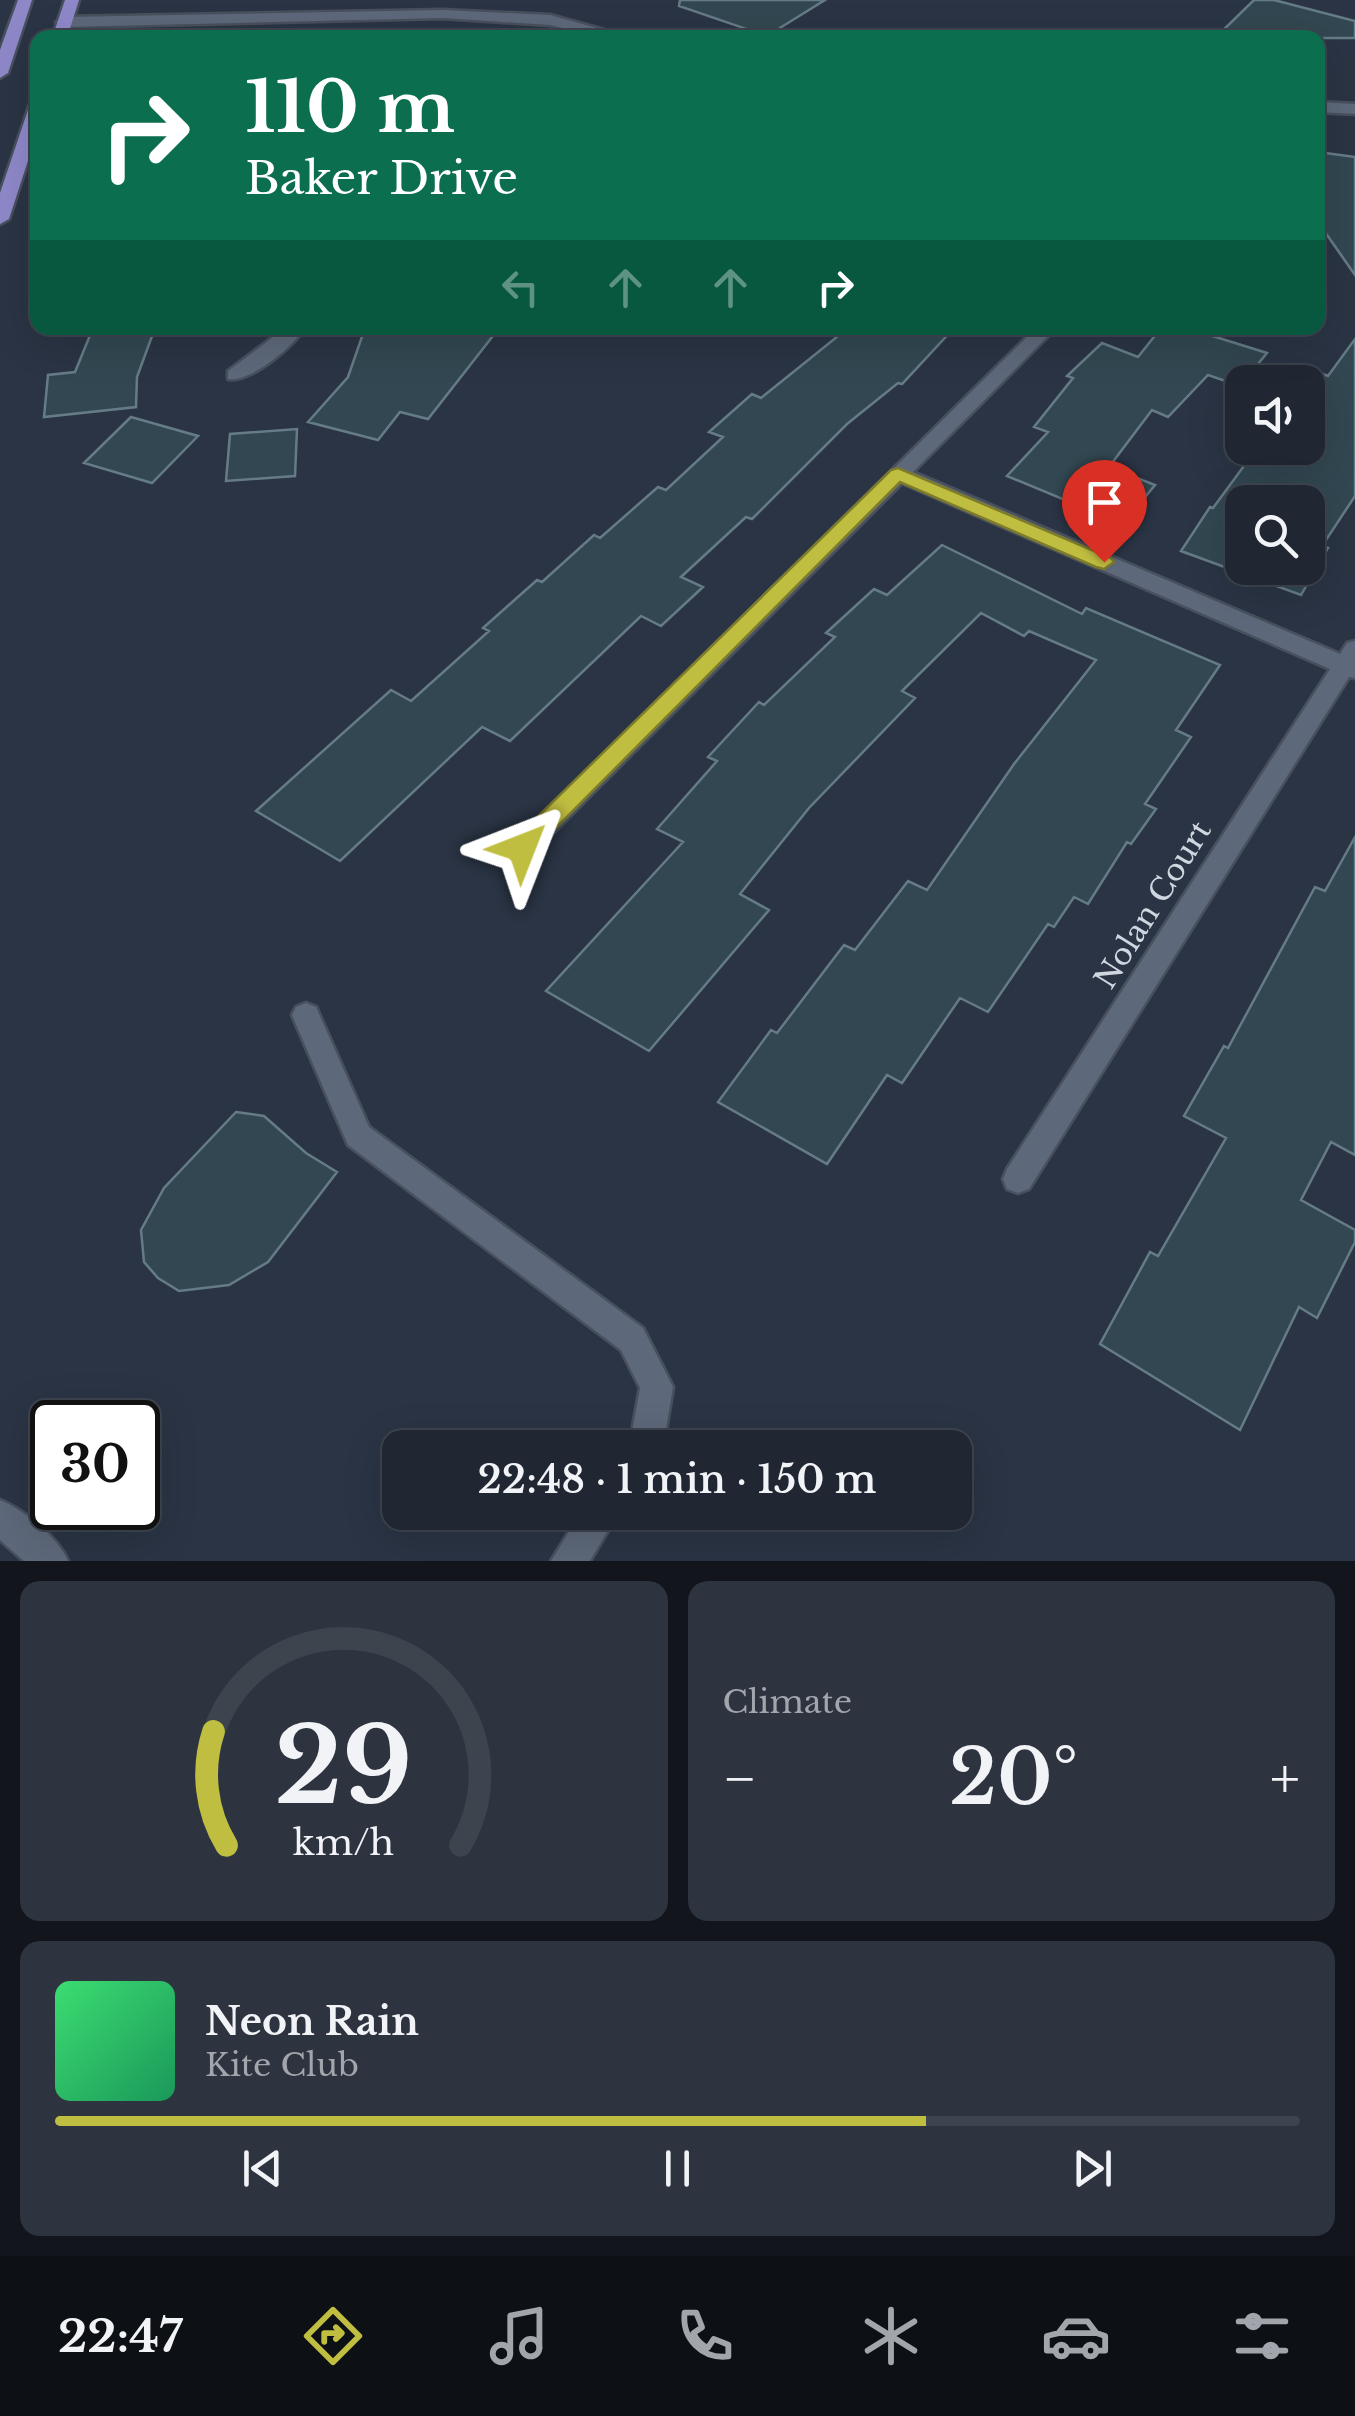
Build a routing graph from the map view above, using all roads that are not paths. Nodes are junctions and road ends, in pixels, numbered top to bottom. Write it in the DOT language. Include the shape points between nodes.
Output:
graph roads {
  1 [pos="25,0"];
  2 [pos="72,0"];
  3 [pos="446,7"];
  4 [pos="62,30"];
  5 [pos="436,30"];
  6 [pos="592,30"];
  7 [pos="0,73"];
  8 [pos="1325,107"];
  9 [pos="1355,109"];
  10 [pos="30,128"];
  11 [pos="0,218"];
  12 [pos="290,335"];
  13 [pos="1039,335"];
  14 [pos="235,375"];
  15 [pos="898,474"];
  16 [pos="1351,661"];
  17 [pos="522,848"];
  18 [pos="306,1015"];
  19 [pos="1018,1180"];
  20 [pos="650,1430"];
  21 [pos="0,1517"];
  22 [pos="590,1530"];
  23 [pos="50,1561"];
  24 [pos="569,1561"];
  1 -- 7 [label="main road"];
  2 -- 4 [label="main road"];
  3 -- 4 [label="street"];
  3 -- 5 [label="street"];
  3 -- 6 [label="street"];
  8 -- 9 [label="street"];
  10 -- 11 [label="main road"];
  12 -- 14 [label="street"];
  13 -- 15 [label="street"];
  15 -- 16 [label="street"];
  15 -- 17 [label="street"];
  16 -- 19 [label="street, Nolan Court"];
  18 -- 20 [label="street" via="358,1136 632,1339 658,1387"];
  21 -- 23 [label="street"];
  22 -- 24 [label="street"];
}
